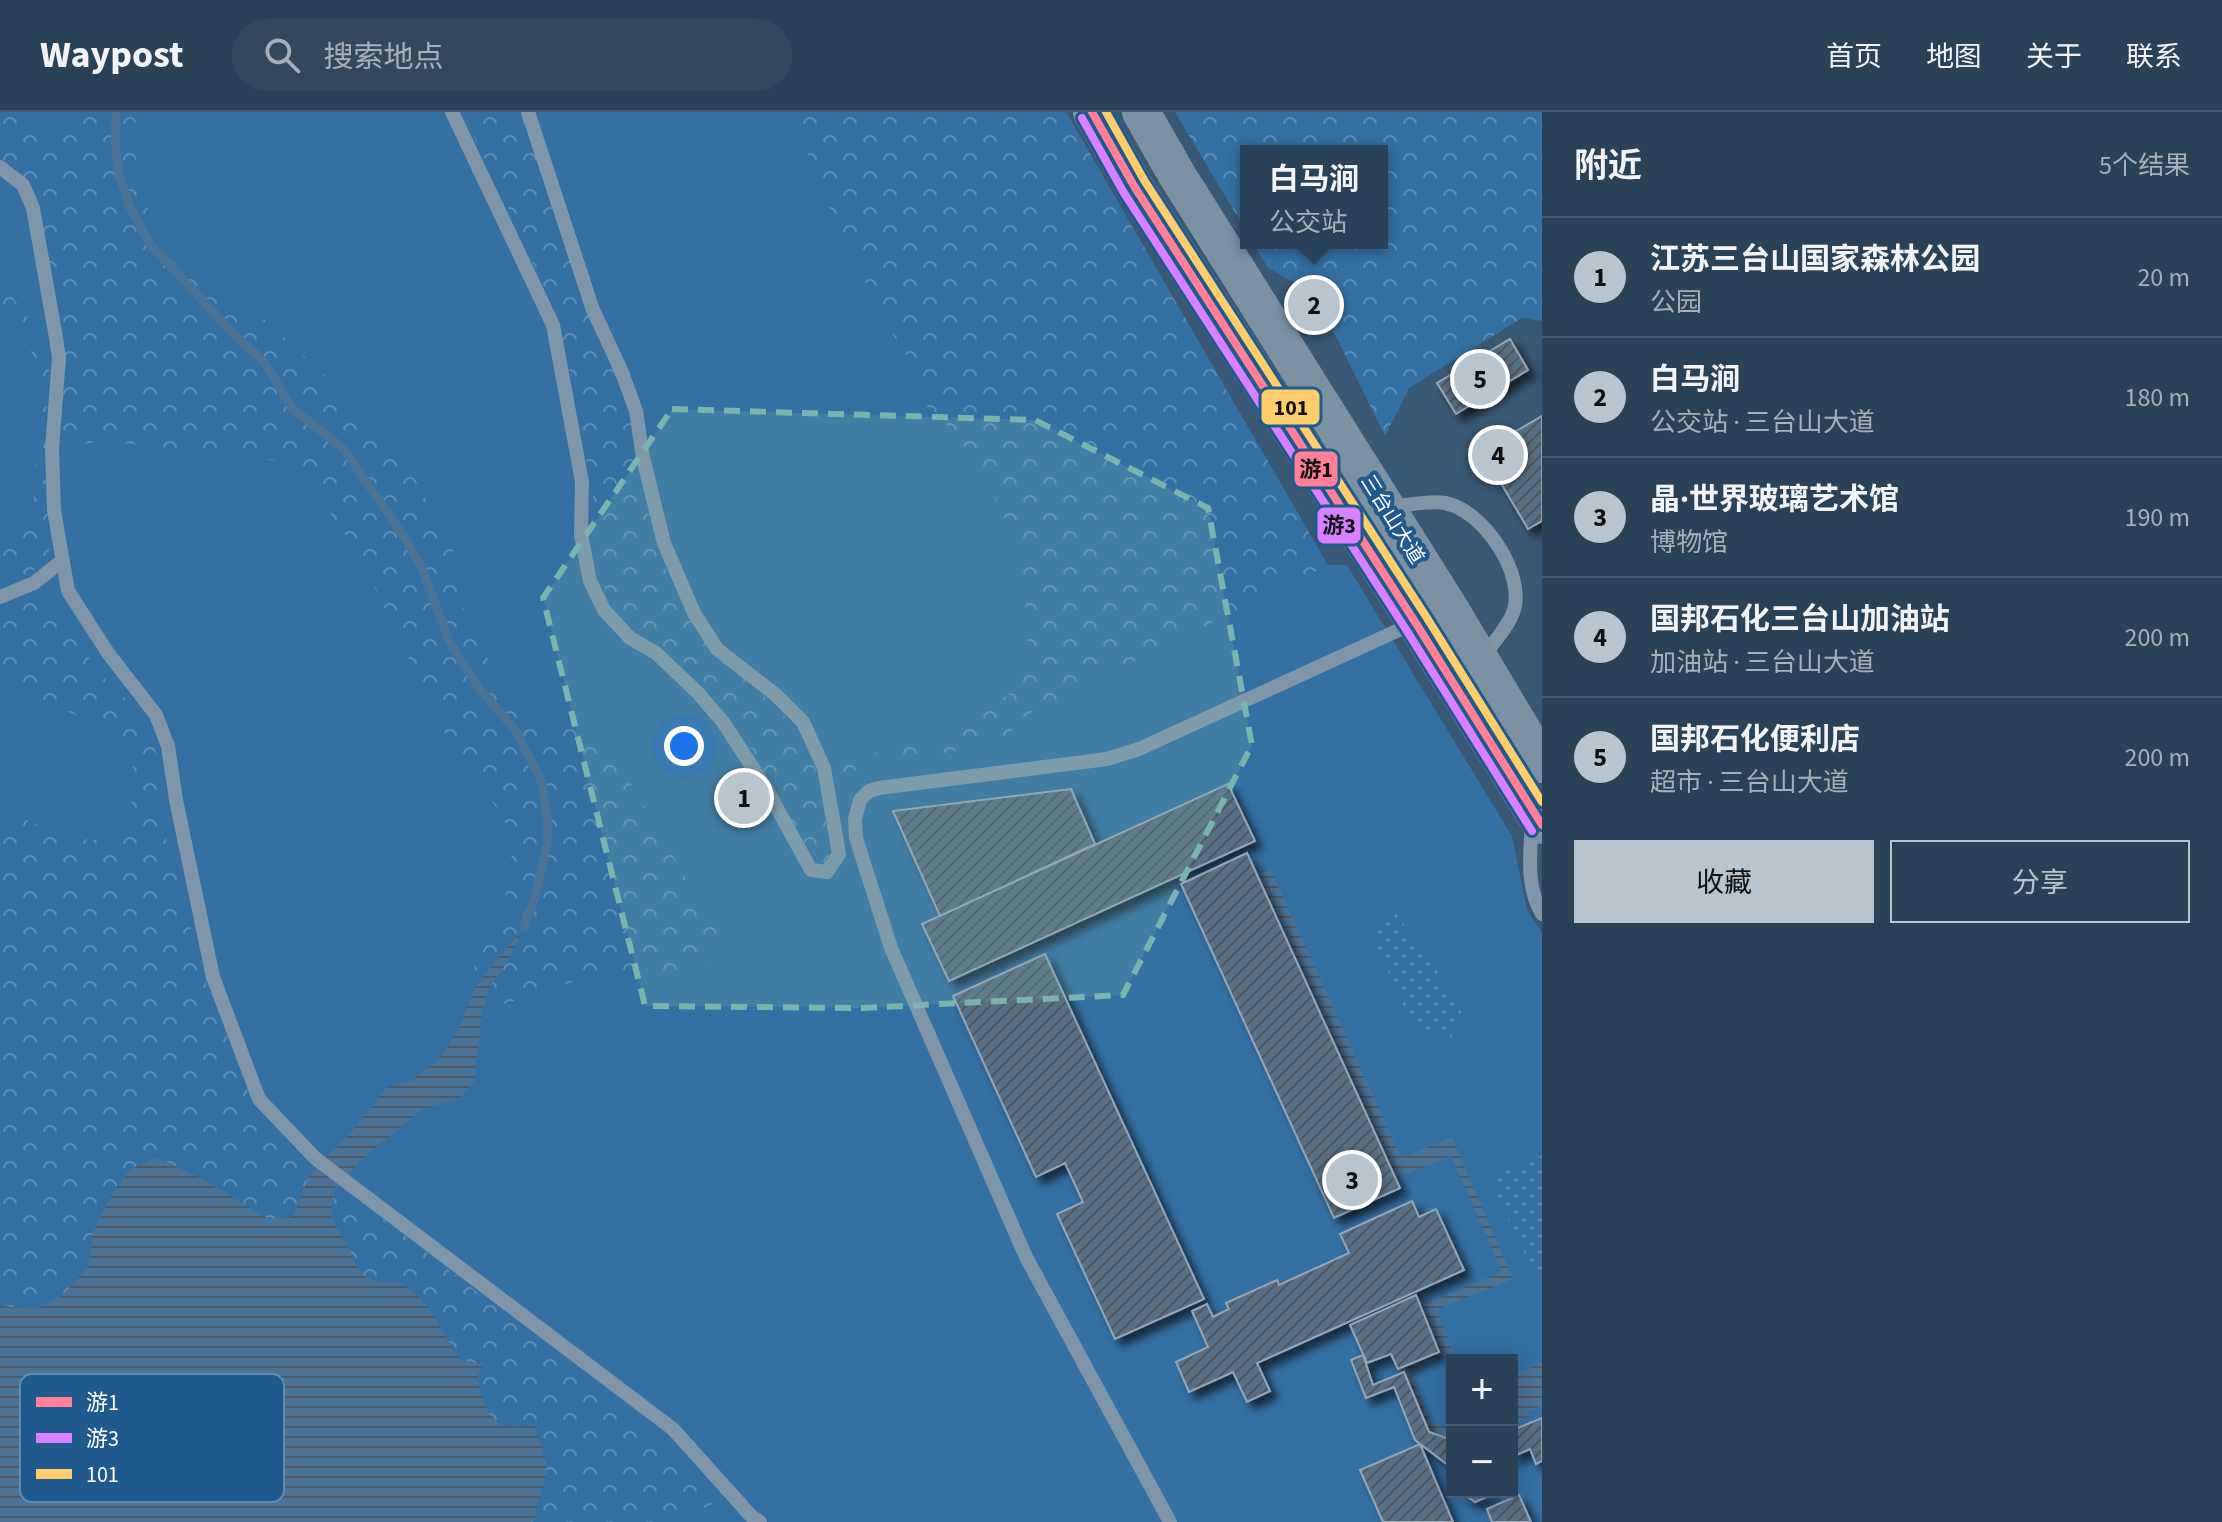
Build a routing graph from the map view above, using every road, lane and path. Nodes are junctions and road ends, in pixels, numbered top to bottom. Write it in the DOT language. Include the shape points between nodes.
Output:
graph roads {
  1 [pos="452,112"];
  2 [pos="528,112"];
  3 [pos="1092,112"];
  4 [pos="1141,112"];
  5 [pos="0,167"];
  6 [pos="1386,507"];
  7 [pos="63,560"];
  8 [pos="0,597"];
  9 [pos="1432,614"];
  10 [pos="1481,661"];
  11 [pos="1542,764"];
  12 [pos="1538,818"];
  13 [pos="1542,914"];
  14 [pos="760,1522"];
  15 [pos="1170,1522"];
  1 -- 2 [label="lane" via="553,325 582,482 581,535 599,601 630,638 656,653 723,722 811,870 827,872 839,854 824,768 803,722 717,649 694,613 664,543 636,411 593,310"];
  3 -- 9 [label="main road, 三台山大道" via="1134,186"];
  4 -- 6 [label="main road, 三台山大道"];
  5 -- 7 [label="lane" via="23,185 33,208 56,338 52,463"];
  6 -- 9 [label="main road, 三台山大道"];
  6 -- 10 [label="lane" via="1445,503 1489,531 1517,593 1513,613"];
  7 -- 8 [label="lane" via="34,583"];
  7 -- 14 [label="lane" via="68,591 156,715 168,746 213,977 259,1099 315,1158 673,1429"];
  9 -- 10 [label="main road, 三台山大道"];
  9 -- 12 [label="main road, 三台山大道"];
  9 -- 15 [label="lane" via="1139,749 1107,759 879,788 869,791 857,809 856,838 891,948 1026,1257"];
  10 -- 11 [label="main road, 三台山大道"];
  12 -- 13 [label="lane" via="1530,853 1535,902"];
}
